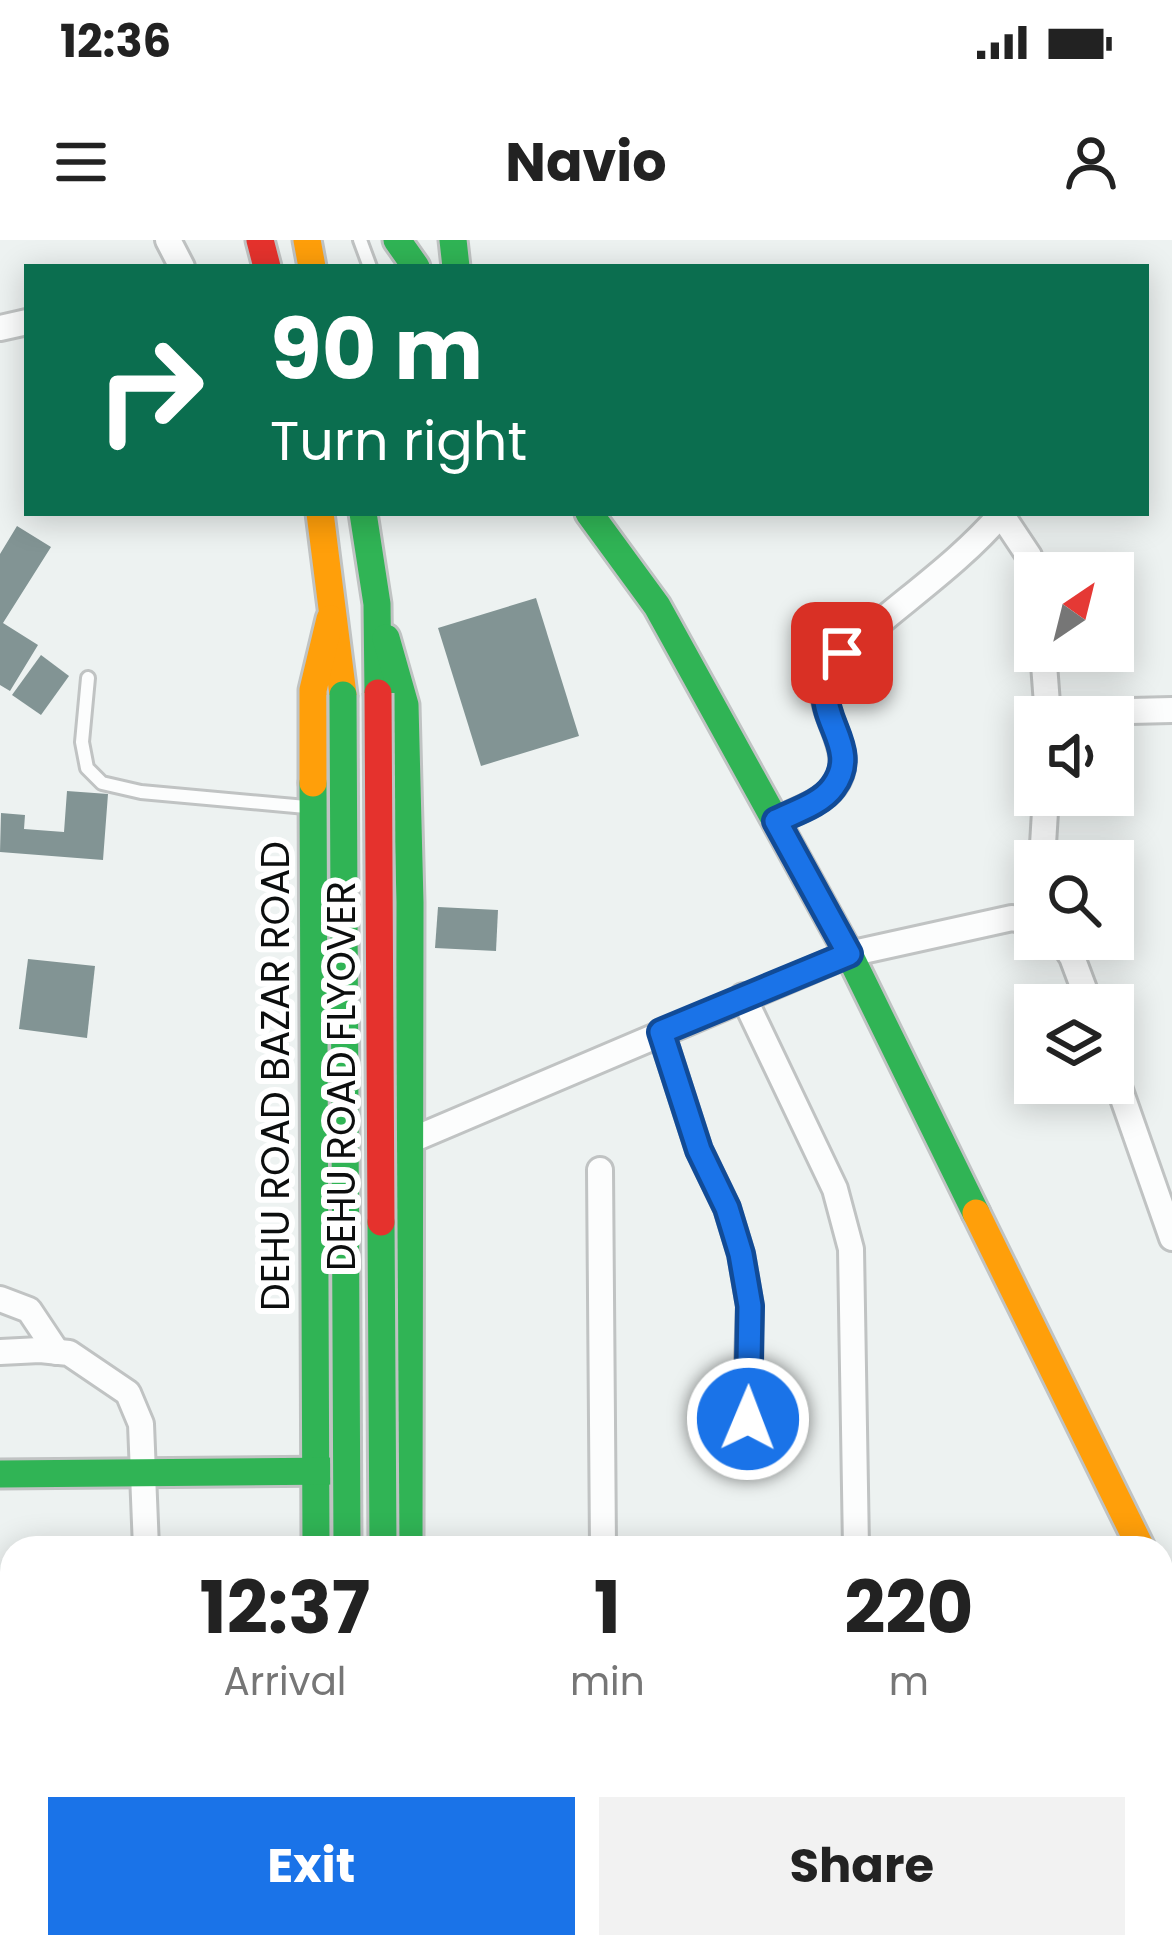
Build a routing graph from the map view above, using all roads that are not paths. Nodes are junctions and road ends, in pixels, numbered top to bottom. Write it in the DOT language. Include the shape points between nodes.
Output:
graph roads {
  1 [pos="299,516"];
  2 [pos="320,516"];
  3 [pos="363,516"];
  4 [pos="591,516"];
  5 [pos="998,516"];
  6 [pos="1003,516"];
  7 [pos="325,543"];
  8 [pos="1026,552"];
  9 [pos="377,604"];
  10 [pos="333,606"];
  11 [pos="88,678"];
  12 [pos="1172,710"];
  13 [pos="1134,712"];
  14 [pos="314,808"];
  15 [pos="776,821"];
  16 [pos="1014,918"];
  17 [pos="849,954"];
  18 [pos="743,996"];
  19 [pos="661,1032"];
  20 [pos="1125,1104"];
  21 [pos="407,1142"];
  22 [pos="601,1170"];
  23 [pos="1172,1238"];
  24 [pos="0,1299"];
  25 [pos="0,1352"];
  26 [pos="57,1352"];
  27 [pos="744,1464"];
  28 [pos="410,1467"];
  29 [pos="146,1473"];
  30 [pos="316,1473"];
  31 [pos="0,1474"];
  32 [pos="146,1536"];
  33 [pos="316,1536"];
  34 [pos="346,1536"];
  35 [pos="383,1536"];
  36 [pos="410,1536"];
  37 [pos="603,1536"];
  38 [pos="856,1536"];
  39 [pos="1135,1536"];
  1 -- 7 [label="street"];
  2 -- 7 [label="main road, DEHU ROAD FLYOVER"];
  3 -- 9 [label="main road"];
  4 -- 15 [label="main road" via="657,606"];
  5 -- 15 [label="street" via="826,671 823,700 843,767 832,789"];
  6 -- 8 [label="street"];
  7 -- 10 [label="main road, DEHU ROAD FLYOVER"];
  9 -- 21 [label="main road" via="405,706"];
  9 -- 35 [label="main road, DEHU ROAD FLYOVER, bridge"];
  10 -- 14 [label="main road, DEHU ROAD BAZAR ROAD" via="314,690"];
  10 -- 34 [label="main road, DEHU ROAD FLYOVER, bridge" via="343,695"];
  11 -- 14 [label="lane" via="82,742 87,768 102,783"];
  12 -- 13 [label="street"];
  14 -- 30 [label="main road, DEHU ROAD BAZAR ROAD"];
  15 -- 17 [label="main road"];
  16 -- 17 [label="street"];
  17 -- 18 [label="street"];
  17 -- 39 [label="main road"];
  18 -- 19 [label="street"];
  18 -- 38 [label="street" via="836,1190 851,1250"];
  19 -- 21 [label="street"];
  19 -- 27 [label="street" via="741,1254 750,1306"];
  20 -- 23 [label="street"];
  21 -- 28 [label="main road"];
  22 -- 37 [label="street"];
  24 -- 26 [label="street" via="29,1310"];
  25 -- 26 [label="street"];
  26 -- 29 [label="street" via="128,1393 138,1409"];
  28 -- 30 [label="main road"];
  28 -- 36 [label="main road"];
  29 -- 30 [label="main road"];
  29 -- 31 [label="main road"];
  29 -- 32 [label="street"];
  30 -- 33 [label="main road, DEHU ROAD BAZAR ROAD"];
}
